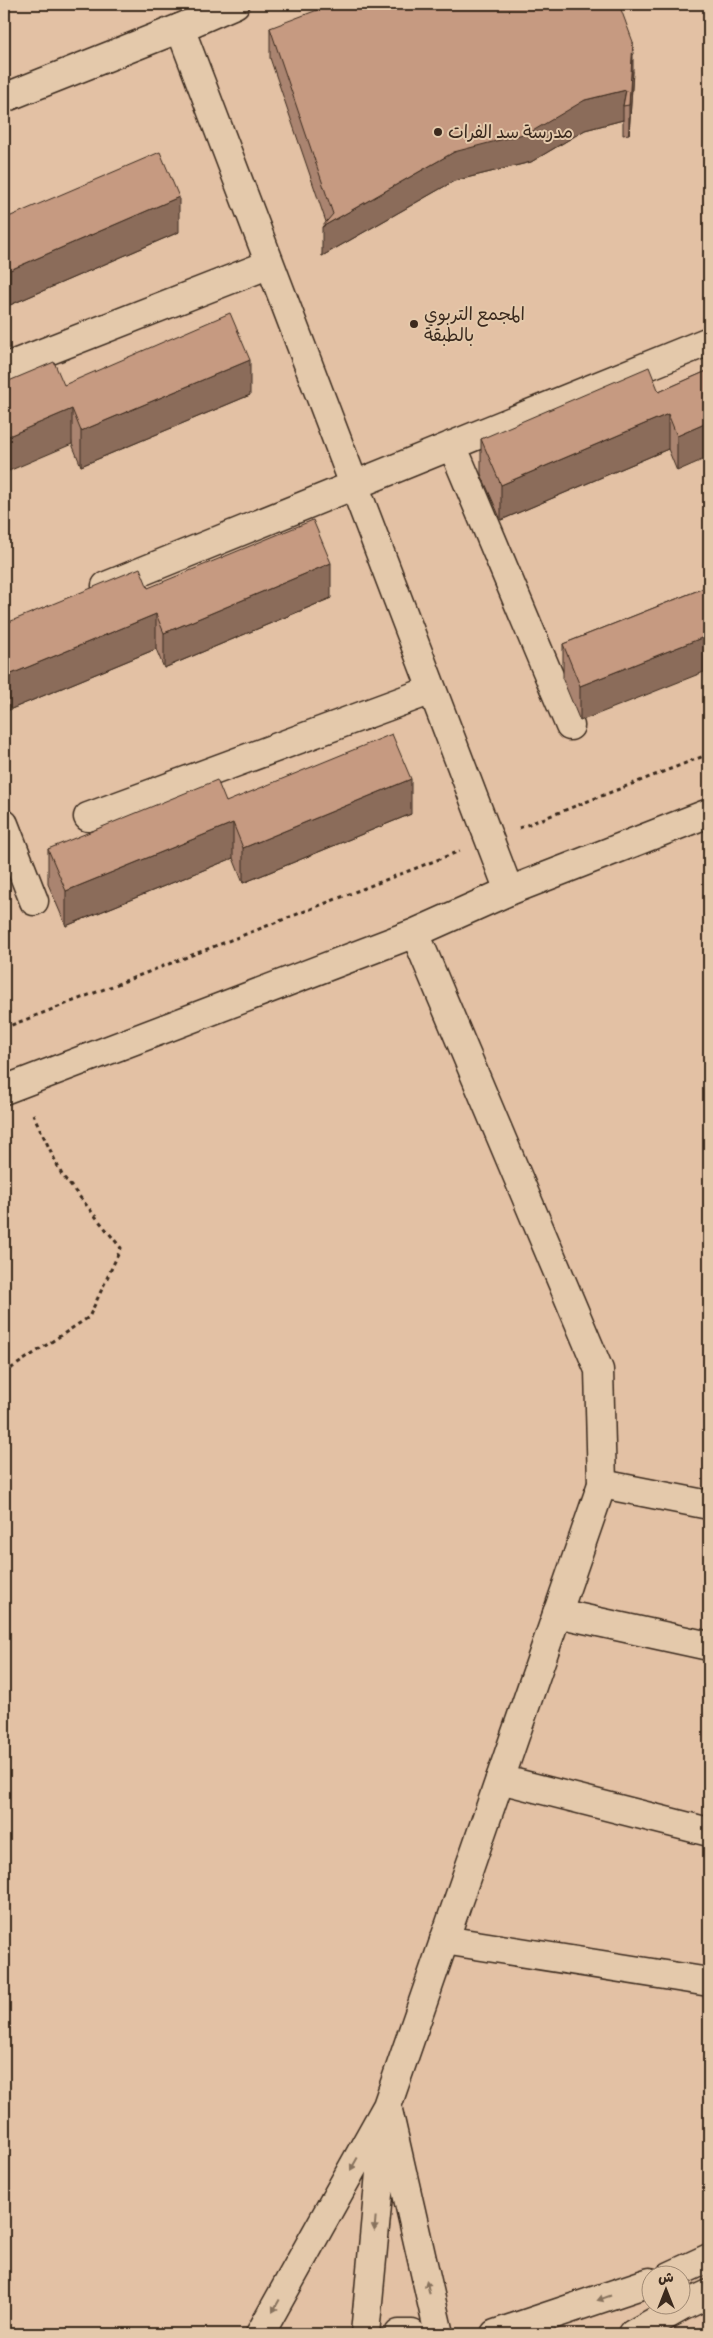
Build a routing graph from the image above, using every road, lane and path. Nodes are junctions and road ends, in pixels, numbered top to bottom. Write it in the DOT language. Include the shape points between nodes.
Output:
graph roads {
  1 [pos="235,4"];
  2 [pos="180,28"];
  3 [pos="4,98"];
  4 [pos="270,264"];
  5 [pos="709,341"];
  6 [pos="4,368"];
  7 [pos="452,445"];
  8 [pos="354,485"];
  9 [pos="87,594"];
  10 [pos="577,667"];
  11 [pos="550,678"];
  12 [pos="432,690"];
  13 [pos="570,726"];
  14 [pos="709,754"];
  15 [pos="709,812"];
  16 [pos="88,817"];
  17 [pos="4,824"];
  18 [pos="489,839"];
  19 [pos="509,891"];
  20 [pos="34,901"];
  21 [pos="415,933"];
  22 [pos="4,1028"];
  23 [pos="11,1087"];
  24 [pos="4,1373"];
  25 [pos="602,1484"];
  26 [pos="709,1505"];
  27 [pos="557,1613"];
  28 [pos="709,1646"];
  29 [pos="500,1779"];
  30 [pos="709,1832"];
  31 [pos="444,1940"];
  32 [pos="709,1982"];
  33 [pos="386,2106"];
  34 [pos="709,2258"];
  35 [pos="690,2267"];
  36 [pos="640,2285"];
  37 [pos="709,2294"];
  38 [pos="260,2334"];
  39 [pos="365,2334"];
  40 [pos="399,2334"];
  41 [pos="412,2334"];
  42 [pos="439,2334"];
  43 [pos="495,2334"];
  44 [pos="633,2334"];
  1 -- 2 [label="street"];
  2 -- 3 [label="street"];
  2 -- 4 [label="street"];
  4 -- 6 [label="street"];
  4 -- 8 [label="street"];
  5 -- 7 [label="street"];
  7 -- 8 [label="street"];
  7 -- 11 [label="street"];
  8 -- 9 [label="street"];
  8 -- 12 [label="street"];
  10 -- 11 [label="street"];
  11 -- 13 [label="street"];
  12 -- 16 [label="street"];
  12 -- 18 [label="street"];
  14 -- 18 [label="path"];
  15 -- 19 [label="street"];
  17 -- 20 [label="street"];
  18 -- 19 [label="street"];
  18 -- 22 [label="path"];
  19 -- 21 [label="street"];
  21 -- 23 [label="street"];
  21 -- 25 [label="street" via="599,1370"];
  23 -- 24 [label="path" via="62,1175 121,1248 89,1317"];
  25 -- 26 [label="street"];
  25 -- 27 [label="street"];
  27 -- 28 [label="street"];
  27 -- 29 [label="street"];
  29 -- 30 [label="street"];
  29 -- 31 [label="street"];
  31 -- 32 [label="street"];
  31 -- 33 [label="street"];
  33 -- 38 [label="street, one-way"];
  33 -- 39 [label="street, one-way"];
  42 -- 33 [label="street, one-way"];
  34 -- 35 [label="street"];
  36 -- 43 [label="street, one-way"];
  37 -- 44 [label="street"];
  40 -- 41 [label="street"];
}
